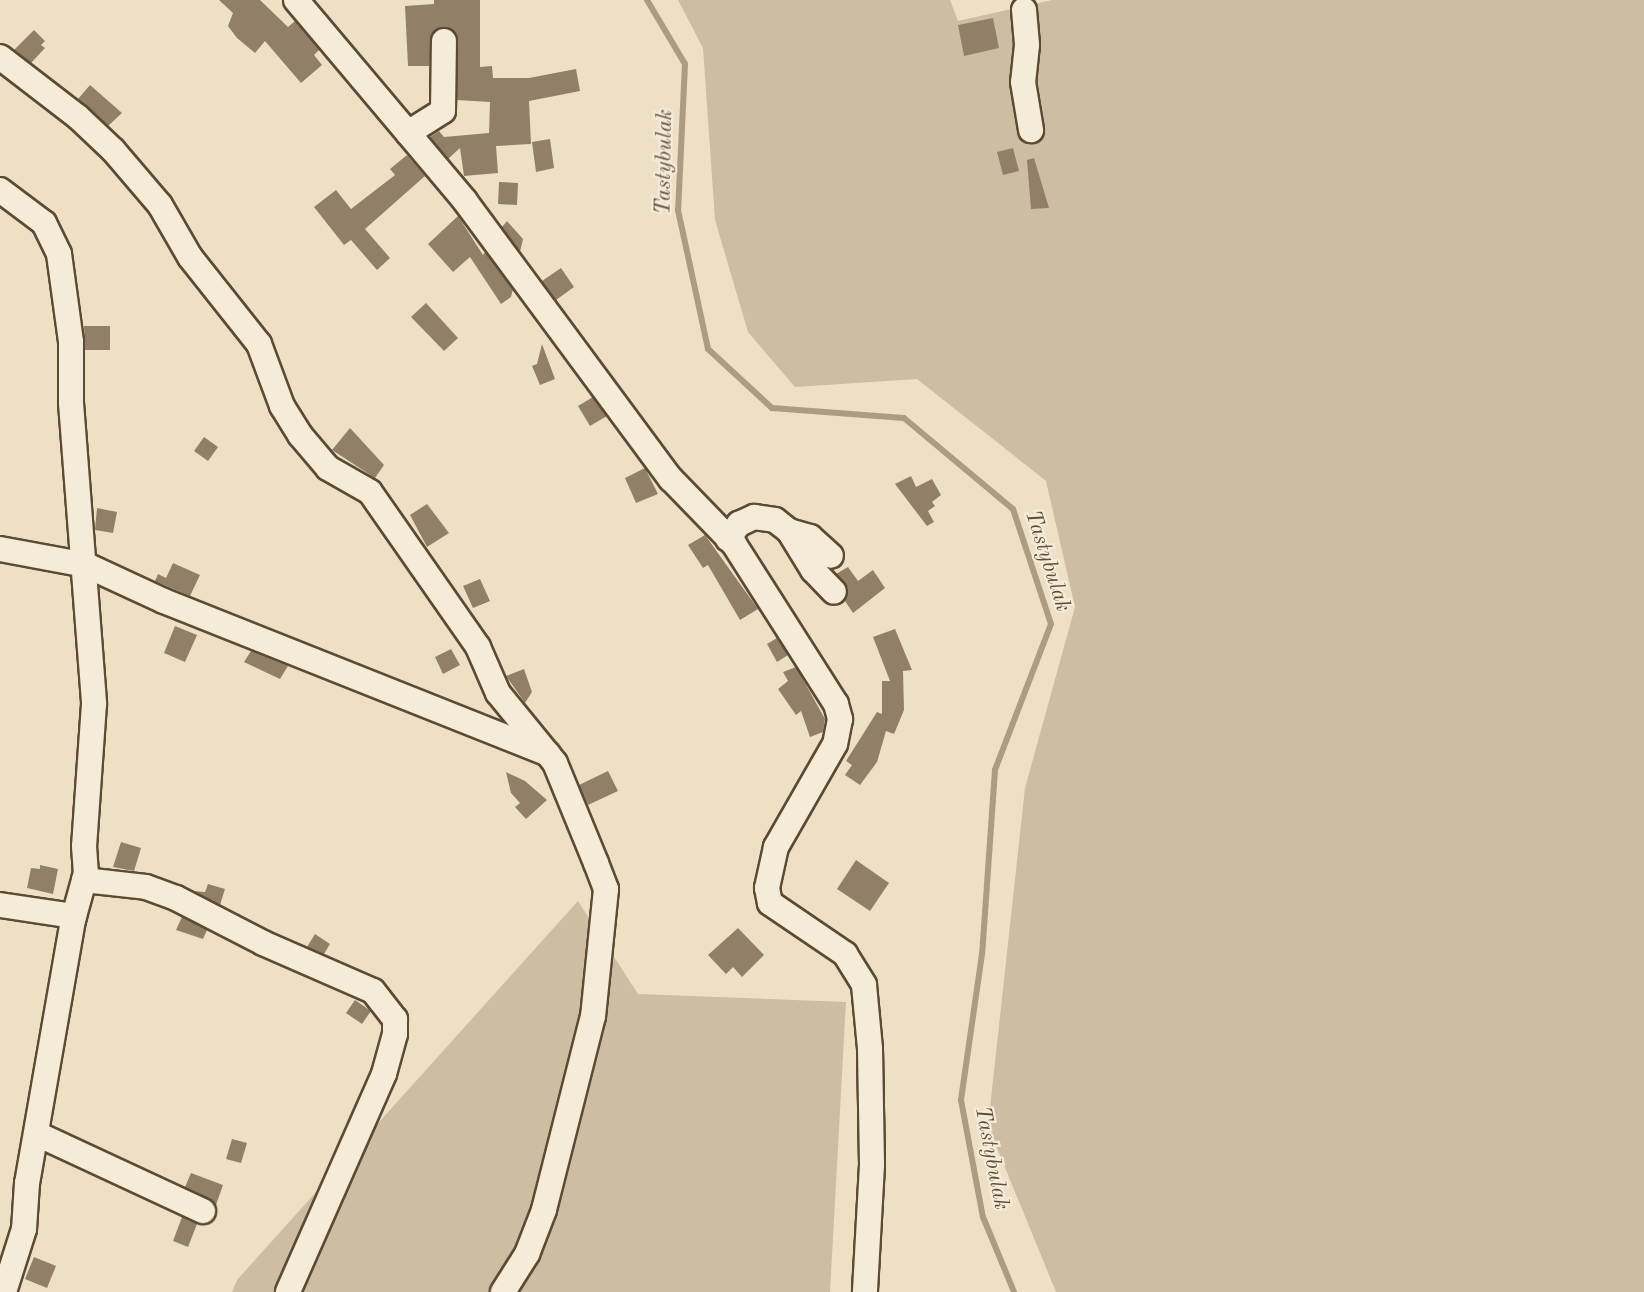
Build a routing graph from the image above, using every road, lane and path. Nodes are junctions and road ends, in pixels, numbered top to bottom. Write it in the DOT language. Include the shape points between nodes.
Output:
graph roads {
  1 [pos="296,0"];
  2 [pos="1021,3"];
  3 [pos="444,41"];
  4 [pos="0,57"];
  5 [pos="1031,130"];
  6 [pos="408,133"];
  7 [pos="0,190"];
  8 [pos="789,531"];
  9 [pos="728,539"];
  10 [pos="0,549"];
  11 [pos="831,556"];
  12 [pos="86,565"];
  13 [pos="834,592"];
  14 [pos="548,754"];
  15 [pos="84,880"];
  16 [pos="0,905"];
  17 [pos="74,916"];
  18 [pos="37,1134"];
  19 [pos="203,1211"];
  20 [pos="4,1292"];
  21 [pos="288,1292"];
  22 [pos="503,1292"];
  23 [pos="865,1292"];
  1 -- 6 [label="street"];
  2 -- 5 [label="street" via="1027,45 1023,82"];
  3 -- 6 [label="street" via="443,111"];
  4 -- 14 [label="street" via="78,117 113,150 160,206 190,257 259,344 282,406 300,435 328,468 370,492 478,647 498,693"];
  6 -- 9 [label="street" via="465,201 671,479"];
  7 -- 12 [label="street" via="44,223 59,254 71,342 71,403"];
  8 -- 9 [label="street" via="775,520 754,517 739,524"];
  8 -- 11 [label="street" via="810,537"];
  8 -- 13 [label="street" via="813,570"];
  9 -- 23 [label="street" via="827,687 840,719 835,744 776,847 767,888 770,903 845,954 864,985 870,1049 872,1164"];
  10 -- 12 [label="street"];
  12 -- 14 [label="street" via="164,601"];
  12 -- 15 [label="street" via="94,704"];
  14 -- 22 [label="street" via="606,889 603,949 593,1016 544,1210 527,1254"];
  15 -- 17 [label="street"];
  15 -- 21 [label="street" via="146,887 176,897 263,943 373,992 395,1019 396,1034 384,1074"];
  16 -- 17 [label="street"];
  17 -- 18 [label="street"];
  18 -- 19 [label="street"];
  18 -- 20 [label="street" via="24,1229"];
}
